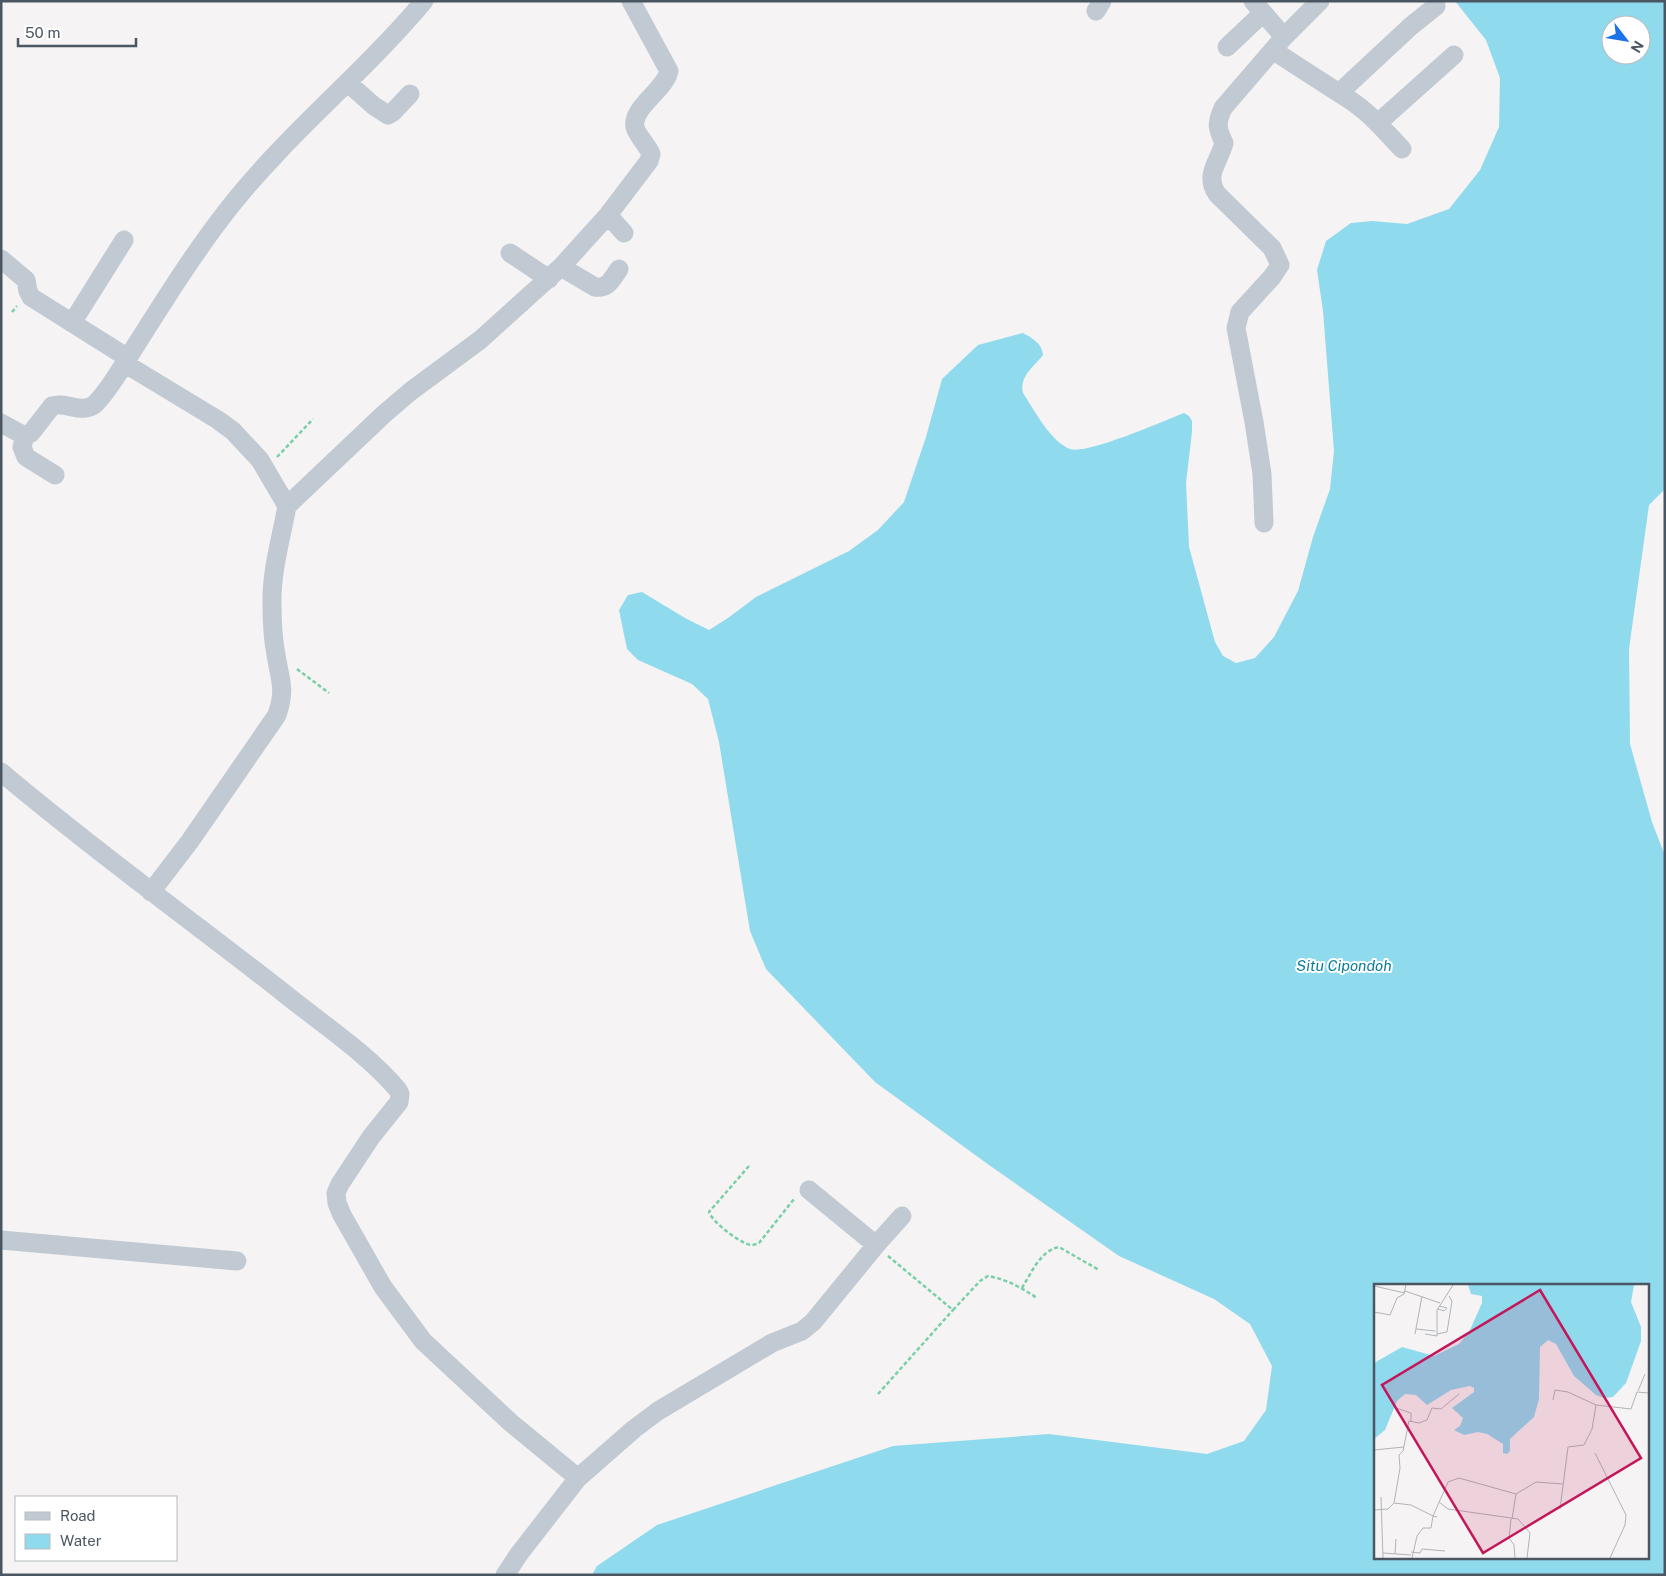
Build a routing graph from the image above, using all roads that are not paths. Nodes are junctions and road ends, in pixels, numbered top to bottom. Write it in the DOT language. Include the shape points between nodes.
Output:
graph roads {
  1 [pos="424,1"];
  2 [pos="630,1"];
  3 [pos="1320,1"];
  4 [pos="1436,6"];
  5 [pos="1258,7"];
  6 [pos="1279,44"];
  7 [pos="1227,47"];
  8 [pos="1454,55"];
  9 [pos="348,83"];
  10 [pos="1339,93"];
  11 [pos="410,94"];
  12 [pos="1379,122"];
  13 [pos="1402,149"];
  14 [pos="608,215"];
  15 [pos="624,233"];
  16 [pos="124,240"];
  17 [pos="510,253"];
  18 [pos="1,259"];
  19 [pos="619,269"];
  20 [pos="555,273"];
  21 [pos="72,323"];
  22 [pos="126,360"];
  23 [pos="1,423"];
  24 [pos="24,436"];
  25 [pos="55,475"];
  26 [pos="286,506"];
  27 [pos="1264,522"];
  28 [pos="1,772"];
  29 [pos="151,892"];
  30 [pos="810,1190"];
  31 [pos="902,1216"];
  32 [pos="1,1240"];
  33 [pos="876,1245"];
  34 [pos="236,1260"];
  35 [pos="578,1478"];
  36 [pos="505,1575"];
  1 -- 9 [label="street"];
  2 -- 14 [label="street" via="670,71 667,80 635,118 634,128 651,154 649,161"];
  3 -- 6 [label="street"];
  4 -- 10 [label="street"];
  5 -- 6 [label="street"];
  5 -- 7 [label="street"];
  6 -- 10 [label="street"];
  6 -- 27 [label="street" via="1223,108 1218,130 1224,143 1210,180 1217,194 1272,248 1280,265 1240,312 1236,328 1262,474"];
  8 -- 12 [label="street"];
  9 -- 11 [label="street" via="388,115"];
  9 -- 22 [label="street" via="260,171 231,206 202,243"];
  10 -- 12 [label="street"];
  12 -- 13 [label="street"];
  14 -- 15 [label="street"];
  14 -- 20 [label="street"];
  16 -- 21 [label="street"];
  17 -- 20 [label="street"];
  18 -- 21 [label="street" via="26,280 31,297"];
  19 -- 20 [label="street" via="601,288"];
  20 -- 26 [label="street" via="480,340 384,414"];
  21 -- 22 [label="street"];
  22 -- 24 [label="street" via="90,408 63,404 52,406 31,433"];
  22 -- 26 [label="street" via="233,431 253,450"];
  23 -- 24 [label="street"];
  24 -- 25 [label="street" via="22,447 26,457"];
  26 -- 29 [label="street" via="272,603 275,654 282,689 277,715"];
  28 -- 29 [label="street"];
  29 -- 35 [label="street" via="355,1050 398,1090 399,1102 371,1136 340,1184 336,1193 342,1215 383,1287 423,1341 510,1422"];
  30 -- 33 [label="street"];
  31 -- 33 [label="street"];
  32 -- 34 [label="street"];
  33 -- 35 [label="street" via="802,1331 772,1343 658,1411"];
  35 -- 36 [label="street"];
}
